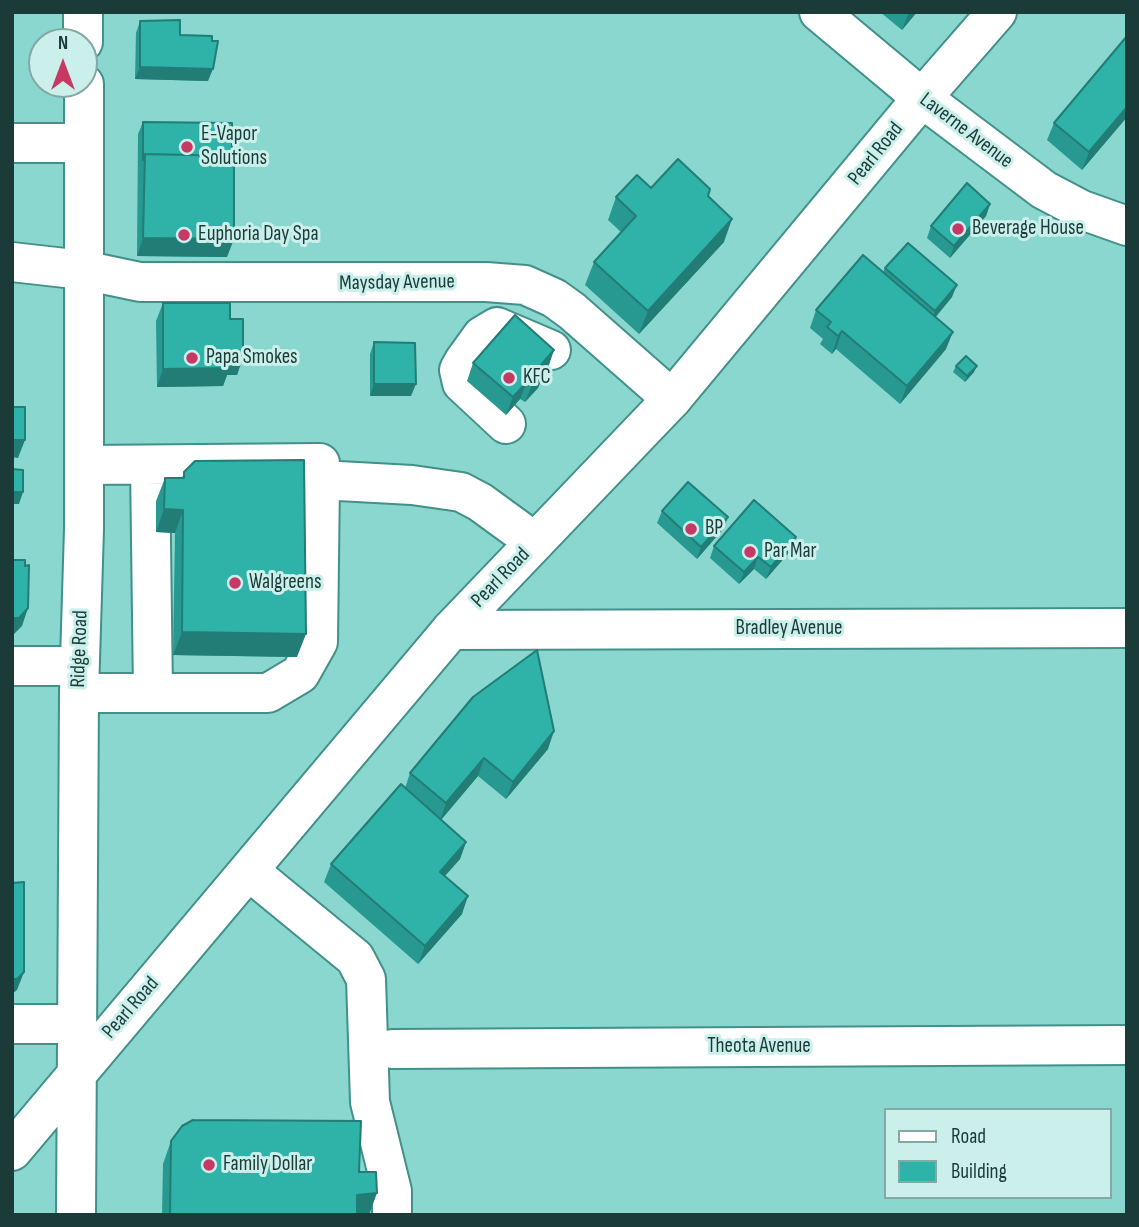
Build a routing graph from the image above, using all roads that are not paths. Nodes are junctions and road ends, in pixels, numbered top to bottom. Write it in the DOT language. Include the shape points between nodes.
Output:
graph roads {
  1 [pos="820,12"];
  2 [pos="997,12"];
  3 [pos="84,98"];
  4 [pos="922,98"];
  5 [pos="12,143"];
  6 [pos="84,143"];
  7 [pos="1127,226"];
  8 [pos="12,262"];
  9 [pos="83,270"];
  10 [pos="553,351"];
  11 [pos="672,399"];
  12 [pos="506,424"];
  13 [pos="84,465"];
  14 [pos="150,465"];
  15 [pos="320,480"];
  16 [pos="535,542"];
  17 [pos="1127,628"];
  18 [pos="452,629"];
  19 [pos="12,666"];
  20 [pos="79,680"];
  21 [pos="153,694"];
  22 [pos="249,872"];
  23 [pos="12,1024"];
  24 [pos="77,1024"];
  25 [pos="1127,1045"];
  26 [pos="392,1049"];
  27 [pos="77,1071"];
  28 [pos="380,1136"];
  29 [pos="12,1151"];
  30 [pos="358,1195"];
  31 [pos="76,1215"];
  32 [pos="392,1215"];
  1 -- 4 [label="main road, Laverne Avenue"];
  2 -- 4 [label="main road, Pearl Road"];
  3 -- 6 [label="main road, Ridge Road"];
  4 -- 7 [label="main road, Laverne Avenue" via="1044,190"];
  4 -- 11 [label="main road, Pearl Road"];
  5 -- 6 [label="main road"];
  6 -- 9 [label="main road, Ridge Road"];
  8 -- 9 [label="main road, Maysday Avenue"];
  9 -- 11 [label="main road, Maysday Avenue" via="140,282 524,285 572,311"];
  9 -- 13 [label="main road, Ridge Road"];
  10 -- 12 [label="main road" via="497,327 482,336 464,361 459,370 462,383"];
  11 -- 16 [label="main road, Pearl Road"];
  13 -- 14 [label="main road"];
  13 -- 20 [label="main road, Ridge Road"];
  14 -- 15 [label="main road" via="320,463"];
  14 -- 21 [label="main road"];
  15 -- 16 [label="main road" via="461,492"];
  15 -- 21 [label="main road" via="318,642 300,674 268,693"];
  16 -- 18 [label="main road, Pearl Road"];
  17 -- 18 [label="main road, Bradley Avenue"];
  18 -- 22 [label="main road, Pearl Road"];
  19 -- 20 [label="main road"];
  20 -- 21 [label="main road"];
  20 -- 24 [label="main road, Ridge Road"];
  22 -- 27 [label="main road, Pearl Road"];
  22 -- 28 [label="main road" via="355,958 362,970 370,1102"];
  23 -- 24 [label="main road"];
  24 -- 27 [label="main road, Ridge Road"];
  25 -- 26 [label="main road, Theota Avenue"];
  27 -- 29 [label="main road, Pearl Road"];
  27 -- 31 [label="main road, Ridge Road"];
  28 -- 30 [label="main road" via="358,1166"];
  28 -- 32 [label="main road"];
}
